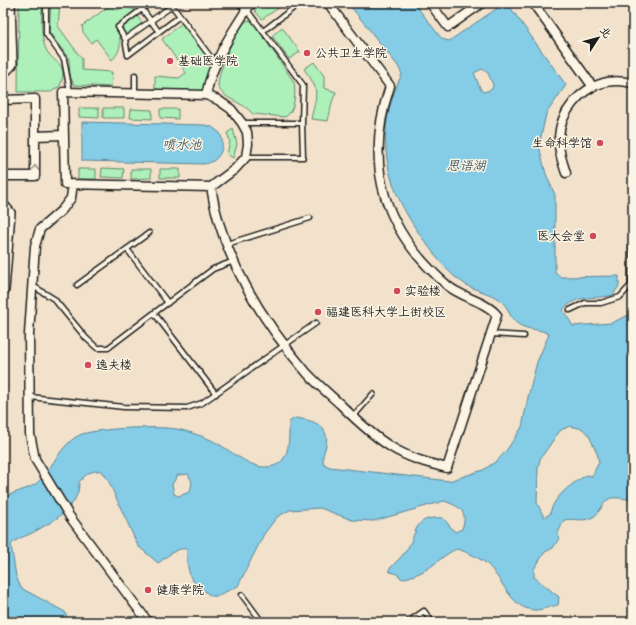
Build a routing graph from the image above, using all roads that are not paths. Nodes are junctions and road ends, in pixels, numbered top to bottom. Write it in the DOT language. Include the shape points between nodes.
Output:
graph roads {
  1 [pos="9,3"];
  2 [pos="46,3"];
  3 [pos="150,3"];
  4 [pos="300,3"];
  5 [pos="328,3"];
  6 [pos="430,3"];
  7 [pos="482,3"];
  8 [pos="533,3"];
  9 [pos="171,4"];
  10 [pos="246,5"];
  11 [pos="142,9"];
  12 [pos="180,16"];
  13 [pos="151,21"];
  14 [pos="263,31"];
  15 [pos="159,32"];
  16 [pos="125,40"];
  17 [pos="215,63"];
  18 [pos="3,72"];
  19 [pos="135,74"];
  20 [pos="633,83"];
  21 [pos="593,87"];
  22 [pos="70,92"];
  23 [pos="135,93"];
  24 [pos="206,95"];
  25 [pos="3,100"];
  26 [pos="242,123"];
  27 [pos="302,123"];
  28 [pos="63,135"];
  29 [pos="35,136"];
  30 [pos="246,157"];
  31 [pos="566,173"];
  32 [pos="3,176"];
  33 [pos="73,184"];
  34 [pos="210,187"];
  35 [pos="3,206"];
  36 [pos="310,218"];
  37 [pos="633,224"];
  38 [pos="148,234"];
  39 [pos="227,244"];
  40 [pos="127,249"];
  41 [pos="235,261"];
  42 [pos="77,285"];
  43 [pos="32,286"];
  44 [pos="3,290"];
  45 [pos="168,303"];
  46 [pos="570,310"];
  47 [pos="154,313"];
  48 [pos="316,323"];
  49 [pos="491,334"];
  50 [pos="524,336"];
  51 [pos="286,345"];
  52 [pos="216,394"];
  53 [pos="373,394"];
  54 [pos="30,397"];
  55 [pos="353,417"];
  56 [pos="242,595"];
  57 [pos="148,622"];
  58 [pos="262,622"];
  59 [pos="408,622"];
  60 [pos="432,622"];
  1 -- 18 [label="main road" via="11,64"];
  2 -- 22 [label="lane" via="46,34 64,59"];
  3 -- 11 [label="lane"];
  4 -- 14 [label="lane"];
  5 -- 49 [label="street" via="390,86 378,141 380,180 397,226 428,267 458,294 490,308 497,315"];
  6 -- 7 [label="street" via="448,27"];
  8 -- 21 [label="street"];
  9 -- 12 [label="lane"];
  9 -- 13 [label="lane"];
  10 -- 14 [label="lane"];
  10 -- 17 [label="street"];
  11 -- 13 [label="lane"];
  11 -- 16 [label="lane" via="118,27"];
  12 -- 15 [label="lane"];
  12 -- 17 [label="lane"];
  13 -- 15 [label="lane"];
  13 -- 16 [label="lane"];
  14 -- 27 [label="lane" via="302,85"];
  15 -- 16 [label="lane" via="128,55"];
  17 -- 24 [label="street"];
  19 -- 23 [label="lane"];
  20 -- 21 [label="street" via="608,82"];
  21 -- 31 [label="street" via="574,101 561,124 559,146"];
  22 -- 23 [label="street"];
  22 -- 28 [label="street" via="63,92"];
  23 -- 24 [label="street"];
  24 -- 26 [label="street" via="231,109"];
  25 -- 29 [label="street" via="35,99"];
  26 -- 27 [label="lane"];
  26 -- 30 [label="street" via="247,132"];
  27 -- 30 [label="lane" via="303,157"];
  28 -- 29 [label="street"];
  28 -- 33 [label="street" via="65,184"];
  32 -- 29 [label="street, one-way" via="35,176"];
  30 -- 34 [label="street" via="235,169"];
  33 -- 34 [label="street"];
  33 -- 43 [label="street" via="71,198 62,210 40,229 35,246"];
  34 -- 39 [label="street"];
  35 -- 44 [label="main road" via="9,213"];
  36 -- 39 [label="lane"];
  37 -- 46 [label="lane" via="631,285 620,298 601,303 585,303"];
  38 -- 40 [label="lane"];
  39 -- 41 [label="street"];
  40 -- 42 [label="lane"];
  40 -- 45 [label="lane"];
  41 -- 45 [label="lane" via="214,269"];
  41 -- 51 [label="street" via="256,301"];
  43 -- 47 [label="lane" via="54,299 97,348 108,348"];
  43 -- 54 [label="street" via="29,334"];
  45 -- 47 [label="lane"];
  47 -- 52 [label="lane"];
  48 -- 51 [label="lane"];
  49 -- 50 [label="lane"];
  49 -- 55 [label="street" via="447,468 418,461 391,447"];
  51 -- 52 [label="lane"];
  51 -- 55 [label="street" via="308,374"];
  52 -- 54 [label="lane" via="202,403 187,408 124,407"];
  53 -- 55 [label="lane"];
  54 -- 57 [label="street" via="30,434 35,459 70,517"];
  56 -- 58 [label="lane"];
  59 -- 60 [label="lane" via="424,611"];
}
